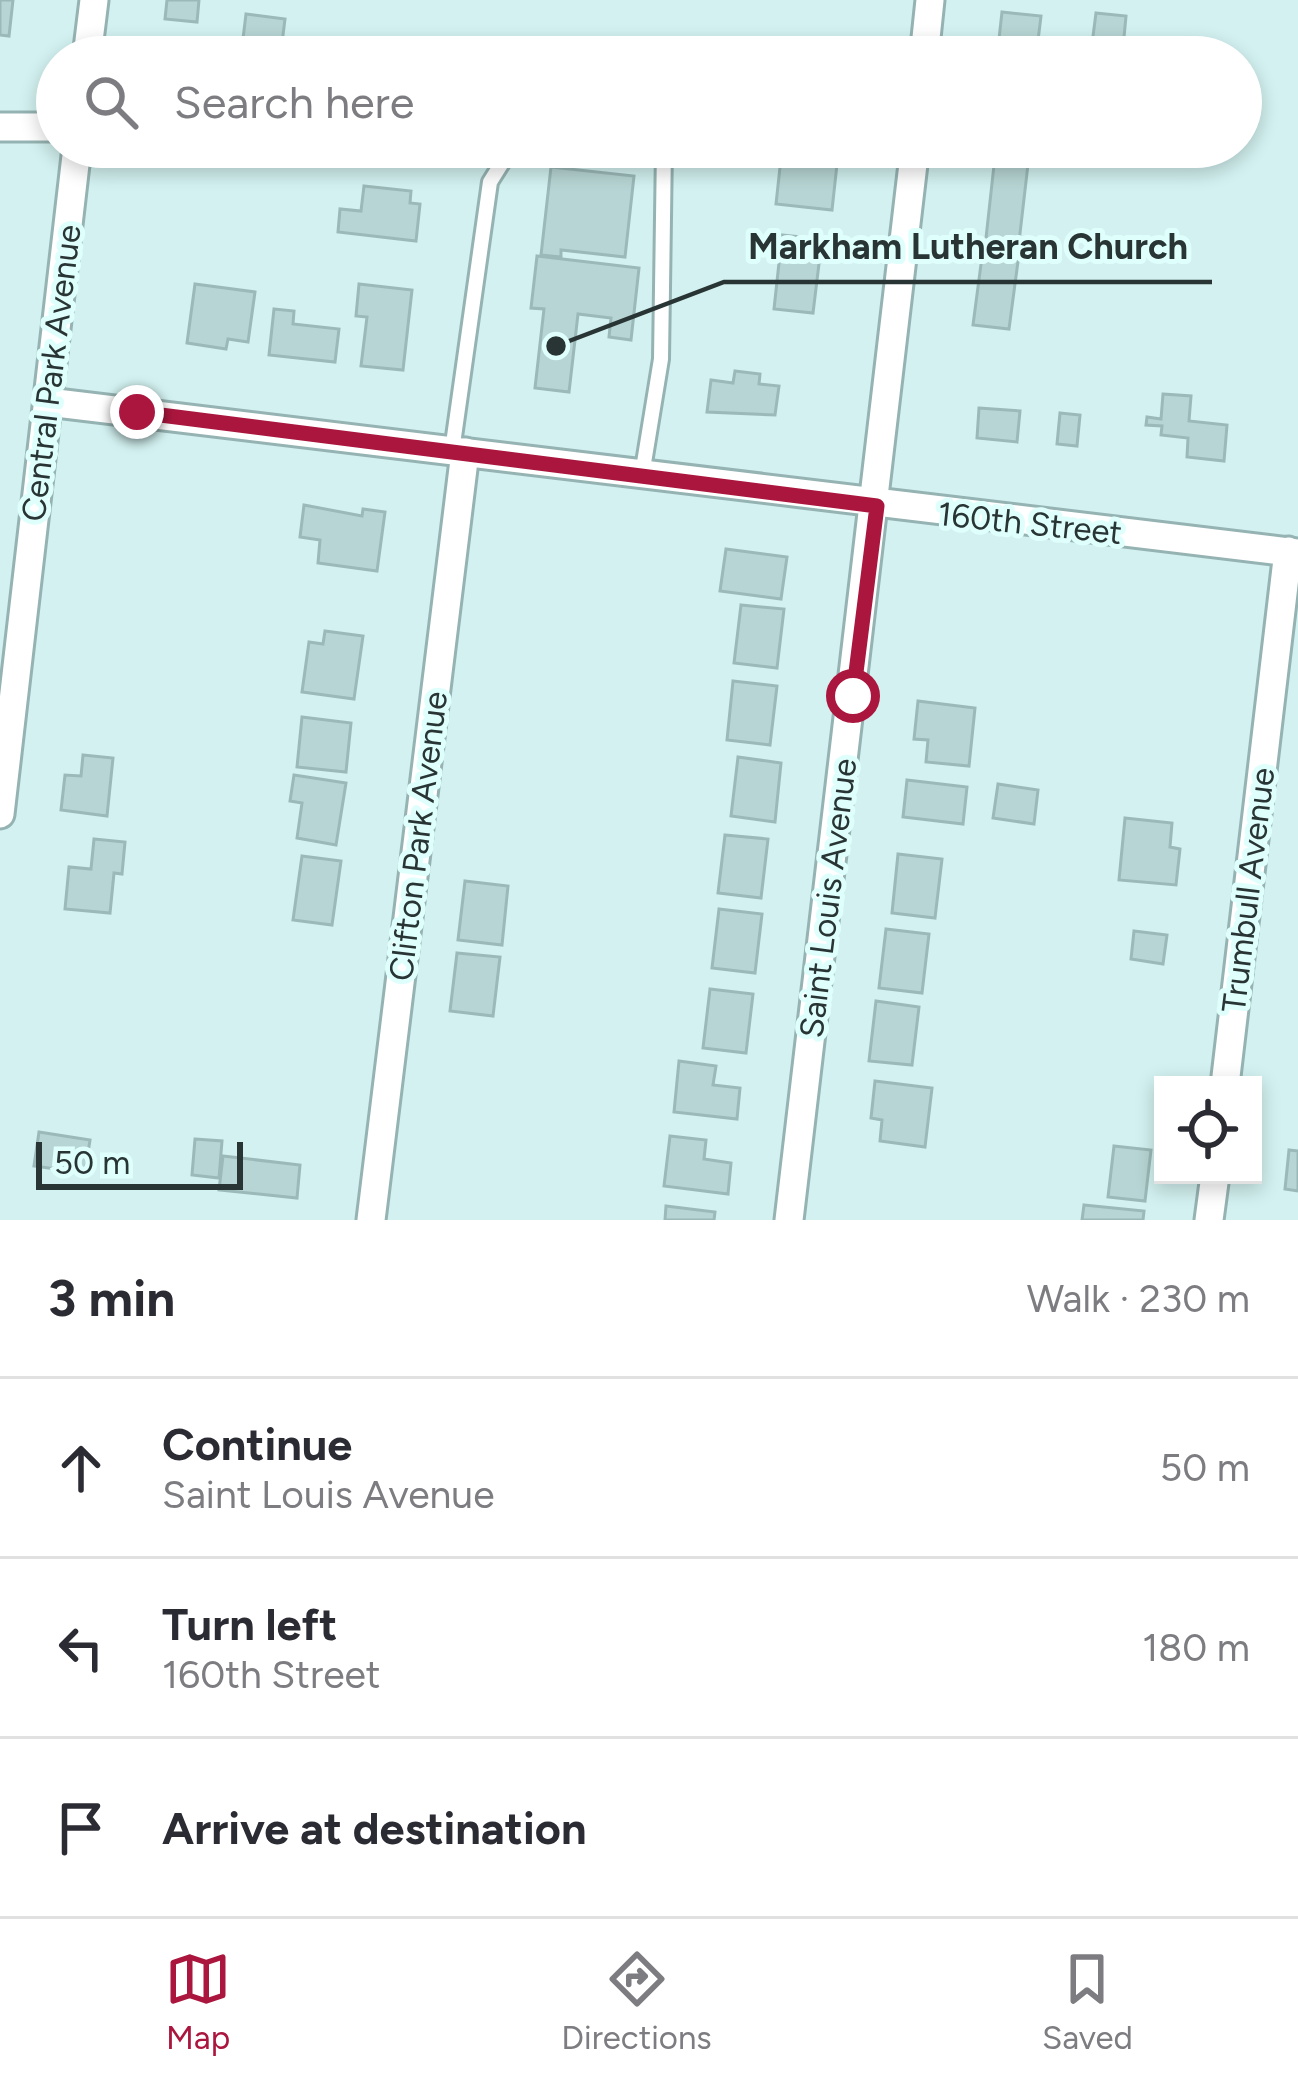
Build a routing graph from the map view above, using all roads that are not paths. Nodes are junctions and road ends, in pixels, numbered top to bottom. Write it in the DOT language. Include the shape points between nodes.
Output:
graph roads {
  1 [pos="94,0"];
  2 [pos="930,0"];
  3 [pos="90,36"];
  4 [pos="926,36"];
  5 [pos="0,127"];
  6 [pos="36,127"];
  7 [pos="75,168"];
  8 [pos="499,168"];
  9 [pos="664,168"];
  10 [pos="913,168"];
  11 [pos="47,402"];
  12 [pos="459,451"];
  13 [pos="641,475"];
  14 [pos="877,506"];
  15 [pos="1293,552"];
  16 [pos="0,814"];
  17 [pos="1226,1076"];
  18 [pos="1214,1184"];
  19 [pos="371,1220"];
  20 [pos="789,1220"];
  21 [pos="1209,1220"];
  1 -- 3 [label="street"];
  2 -- 4 [label="street"];
  5 -- 6 [label="street"];
  7 -- 11 [label="street, Central Park Avenue"];
  8 -- 12 [label="lane" via="490,182"];
  9 -- 13 [label="lane" via="661,358"];
  10 -- 14 [label="street, Saint Louis Avenue"];
  11 -- 12 [label="street, 160th Street"];
  11 -- 16 [label="street, Central Park Avenue"];
  12 -- 13 [label="street, 160th Street"];
  12 -- 19 [label="street, Clifton Park Avenue"];
  13 -- 14 [label="street, 160th Street"];
  14 -- 15 [label="street, 160th Street"];
  14 -- 20 [label="street, Saint Louis Avenue"];
  15 -- 17 [label="street, Trumbull Avenue"];
  18 -- 21 [label="street"];
}
